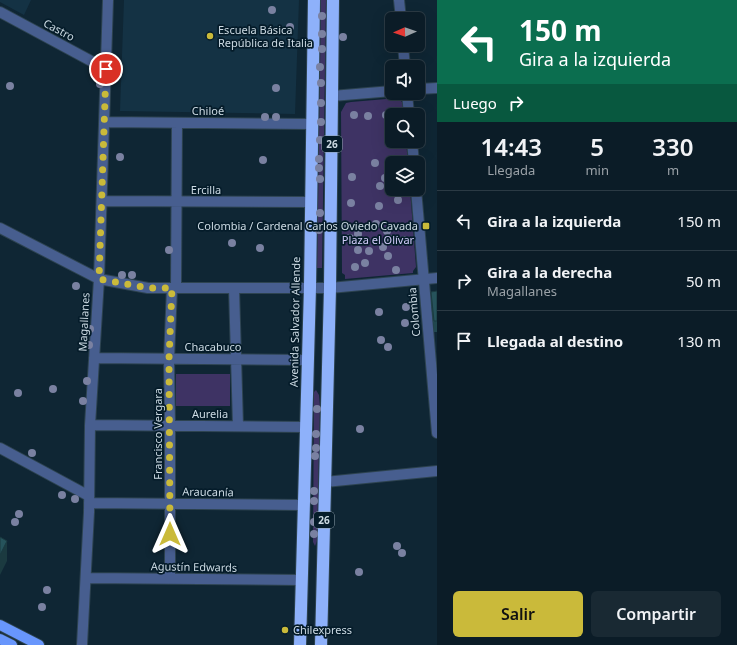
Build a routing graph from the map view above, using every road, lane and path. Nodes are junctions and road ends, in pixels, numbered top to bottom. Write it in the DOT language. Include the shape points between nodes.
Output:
graph roads {
  1 [pos="108,0"];
  2 [pos="314,0"];
  3 [pos="333,0"];
  4 [pos="399,0"];
  5 [pos="0,12"];
  6 [pos="400,12"];
  7 [pos="106,69"];
  8 [pos="437,88"];
  9 [pos="425,89"];
  10 [pos="385,92"];
  11 [pos="332,96"];
  12 [pos="104,122"];
  13 [pos="177,123"];
  14 [pos="312,124"];
  15 [pos="417,196"];
  16 [pos="102,201"];
  17 [pos="176,202"];
  18 [pos="311,202"];
  19 [pos="0,228"];
  20 [pos="437,278"];
  21 [pos="99,279"];
  22 [pos="424,279"];
  23 [pos="310,287"];
  24 [pos="174,288"];
  25 [pos="234,288"];
  26 [pos="330,288"];
  27 [pos="94,358"];
  28 [pos="169,359"];
  29 [pos="236,359"];
  30 [pos="308,360"];
  31 [pos="90,425"];
  32 [pos="170,426"];
  33 [pos="238,426"];
  34 [pos="306,427"];
  35 [pos="437,433"];
  36 [pos="0,448"];
  37 [pos="437,471"];
  38 [pos="325,482"];
  39 [pos="89,499"];
  40 [pos="170,503"];
  41 [pos="304,505"];
  42 [pos="86,578"];
  43 [pos="170,579"];
  44 [pos="302,580"];
  45 [pos="0,626"];
  46 [pos="0,639"];
  47 [pos="12,645"];
  48 [pos="38,645"];
  49 [pos="82,645"];
  50 [pos="300,645"];
  51 [pos="321,645"];
  1 -- 7 [label="street, Magallanes"];
  2 -- 14 [label="highway, Avenida Salvador Allende / 26"];
  3 -- 11 [label="highway, 26"];
  4 -- 6 [label="street"];
  5 -- 7 [label="street, Castro"];
  7 -- 12 [label="street, Magallanes"];
  8 -- 9 [label="street"];
  10 -- 11 [label="street"];
  11 -- 26 [label="highway, 26"];
  12 -- 13 [label="street, Chiloé"];
  12 -- 16 [label="street, Magallanes"];
  13 -- 14 [label="street, Chiloé"];
  13 -- 17 [label="street, Francisco Vergara"];
  14 -- 18 [label="highway, Avenida Salvador Allende / 26"];
  15 -- 22 [label="street, Colombia"];
  16 -- 17 [label="street, Ercilla"];
  16 -- 21 [label="street, Magallanes"];
  17 -- 18 [label="street, Ercilla"];
  17 -- 24 [label="street, Francisco Vergara"];
  18 -- 23 [label="highway, Avenida Salvador Allende / 26"];
  19 -- 21 [label="street"];
  20 -- 22 [label="street"];
  21 -- 24 [label="street" via="148,288"];
  21 -- 27 [label="street, Magallanes"];
  22 -- 26 [label="street"];
  22 -- 35 [label="street, Colombia"];
  23 -- 25 [label="street"];
  23 -- 26 [label="street"];
  23 -- 30 [label="highway, Avenida Salvador Allende / 26"];
  24 -- 25 [label="street"];
  24 -- 28 [label="street, Francisco Vergara"];
  25 -- 29 [label="street"];
  26 -- 38 [label="highway, 26"];
  27 -- 28 [label="street, Chacabuco"];
  27 -- 31 [label="street, Magallanes"];
  28 -- 29 [label="street, Chacabuco"];
  28 -- 32 [label="street, Francisco Vergara"];
  29 -- 30 [label="street, Chacabuco"];
  29 -- 33 [label="street"];
  30 -- 34 [label="highway, Avenida Salvador Allende / 26"];
  31 -- 32 [label="street, Aurelia"];
  31 -- 39 [label="street, Magallanes"];
  32 -- 33 [label="street, Aurelia"];
  32 -- 40 [label="street, Francisco Vergara"];
  33 -- 34 [label="street, Aurelia"];
  34 -- 41 [label="highway, Avenida Salvador Allende / 26"];
  36 -- 39 [label="street"];
  37 -- 38 [label="street"];
  38 -- 51 [label="highway, 26"];
  39 -- 40 [label="street, Araucanía"];
  39 -- 42 [label="street, Magallanes"];
  40 -- 41 [label="street, Araucanía"];
  40 -- 43 [label="street, Francisco Vergara"];
  41 -- 44 [label="highway, Avenida Salvador Allende / 26"];
  42 -- 43 [label="street, Agustín Edwards"];
  42 -- 49 [label="street, Magallanes"];
  43 -- 44 [label="street, Agustín Edwards"];
  44 -- 50 [label="highway, Avenida Salvador Allende / 26"];
  45 -- 48 [label="main road"];
  46 -- 47 [label="main road"];
}
